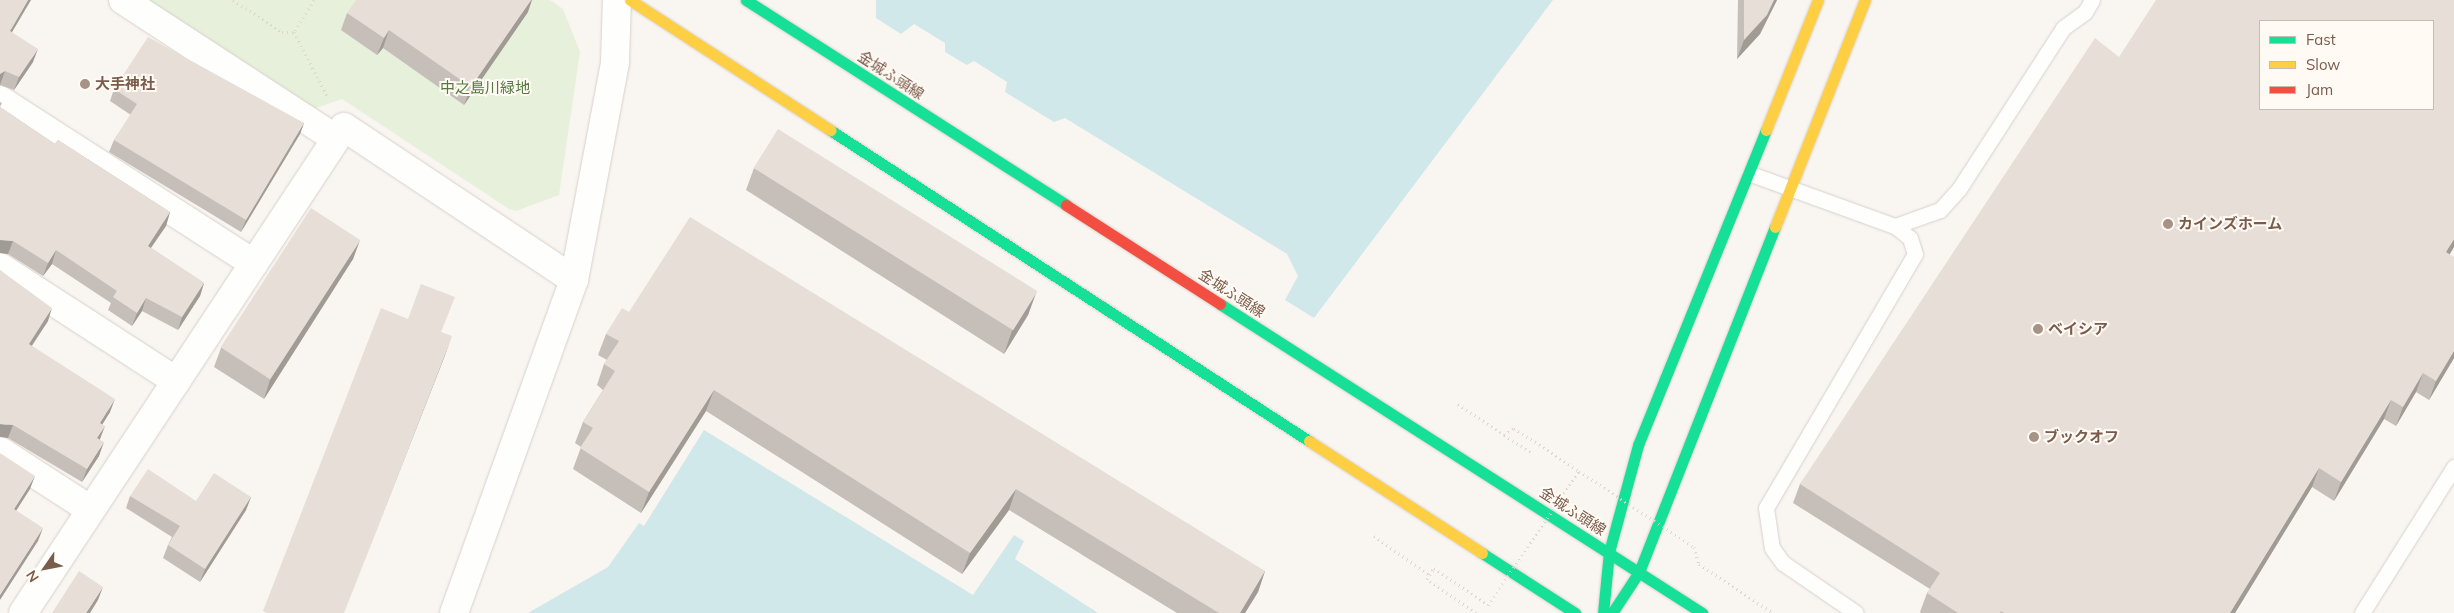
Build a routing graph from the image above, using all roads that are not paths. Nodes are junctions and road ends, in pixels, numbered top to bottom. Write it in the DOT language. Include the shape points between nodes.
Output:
graph roads {
  1 [pos="123,0"];
  2 [pos="617,0"];
  3 [pos="630,0"];
  4 [pos="746,0"];
  5 [pos="1818,0"];
  6 [pos="1864,0"];
  7 [pos="2092,0"];
  8 [pos="0,100"];
  9 [pos="340,133"];
  10 [pos="1751,174"];
  11 [pos="1788,188"];
  12 [pos="1894,226"];
  13 [pos="254,264"];
  14 [pos="0,267"];
  15 [pos="574,280"];
  16 [pos="176,381"];
  17 [pos="0,451"];
  18 [pos="2454,467"];
  19 [pos="91,510"];
  20 [pos="1609,552"];
  21 [pos="1639,572"];
  22 [pos="23,613"];
  23 [pos="454,613"];
  24 [pos="1575,613"];
  25 [pos="1603,613"];
  26 [pos="1612,613"];
  27 [pos="1702,613"];
  28 [pos="1856,613"];
  29 [pos="2362,613"];
  1 -- 9 [label="street"];
  2 -- 15 [label="street" via="615,62"];
  3 -- 24 [label="main road"];
  4 -- 20 [label="main road, 金城ふ頭線"];
  5 -- 10 [label="main road"];
  6 -- 11 [label="main road"];
  7 -- 12 [label="lane" via="2085,12 2062,28 1959,189 1940,210"];
  8 -- 13 [label="street"];
  9 -- 13 [label="street"];
  9 -- 15 [label="street"];
  10 -- 11 [label="lane"];
  10 -- 20 [label="main road" via="1638,445"];
  11 -- 12 [label="lane"];
  11 -- 21 [label="main road"];
  12 -- 28 [label="lane" via="1910,238 1916,254 1766,508 1772,548 1783,563"];
  13 -- 16 [label="street"];
  14 -- 16 [label="street"];
  15 -- 23 [label="street"];
  16 -- 19 [label="street"];
  17 -- 19 [label="street"];
  18 -- 29 [label="lane"];
  19 -- 22 [label="street"];
  20 -- 21 [label="main road, 金城ふ頭線"];
  20 -- 25 [label="main road"];
  21 -- 26 [label="main road"];
  21 -- 27 [label="main road, 金城ふ頭線"];
}
